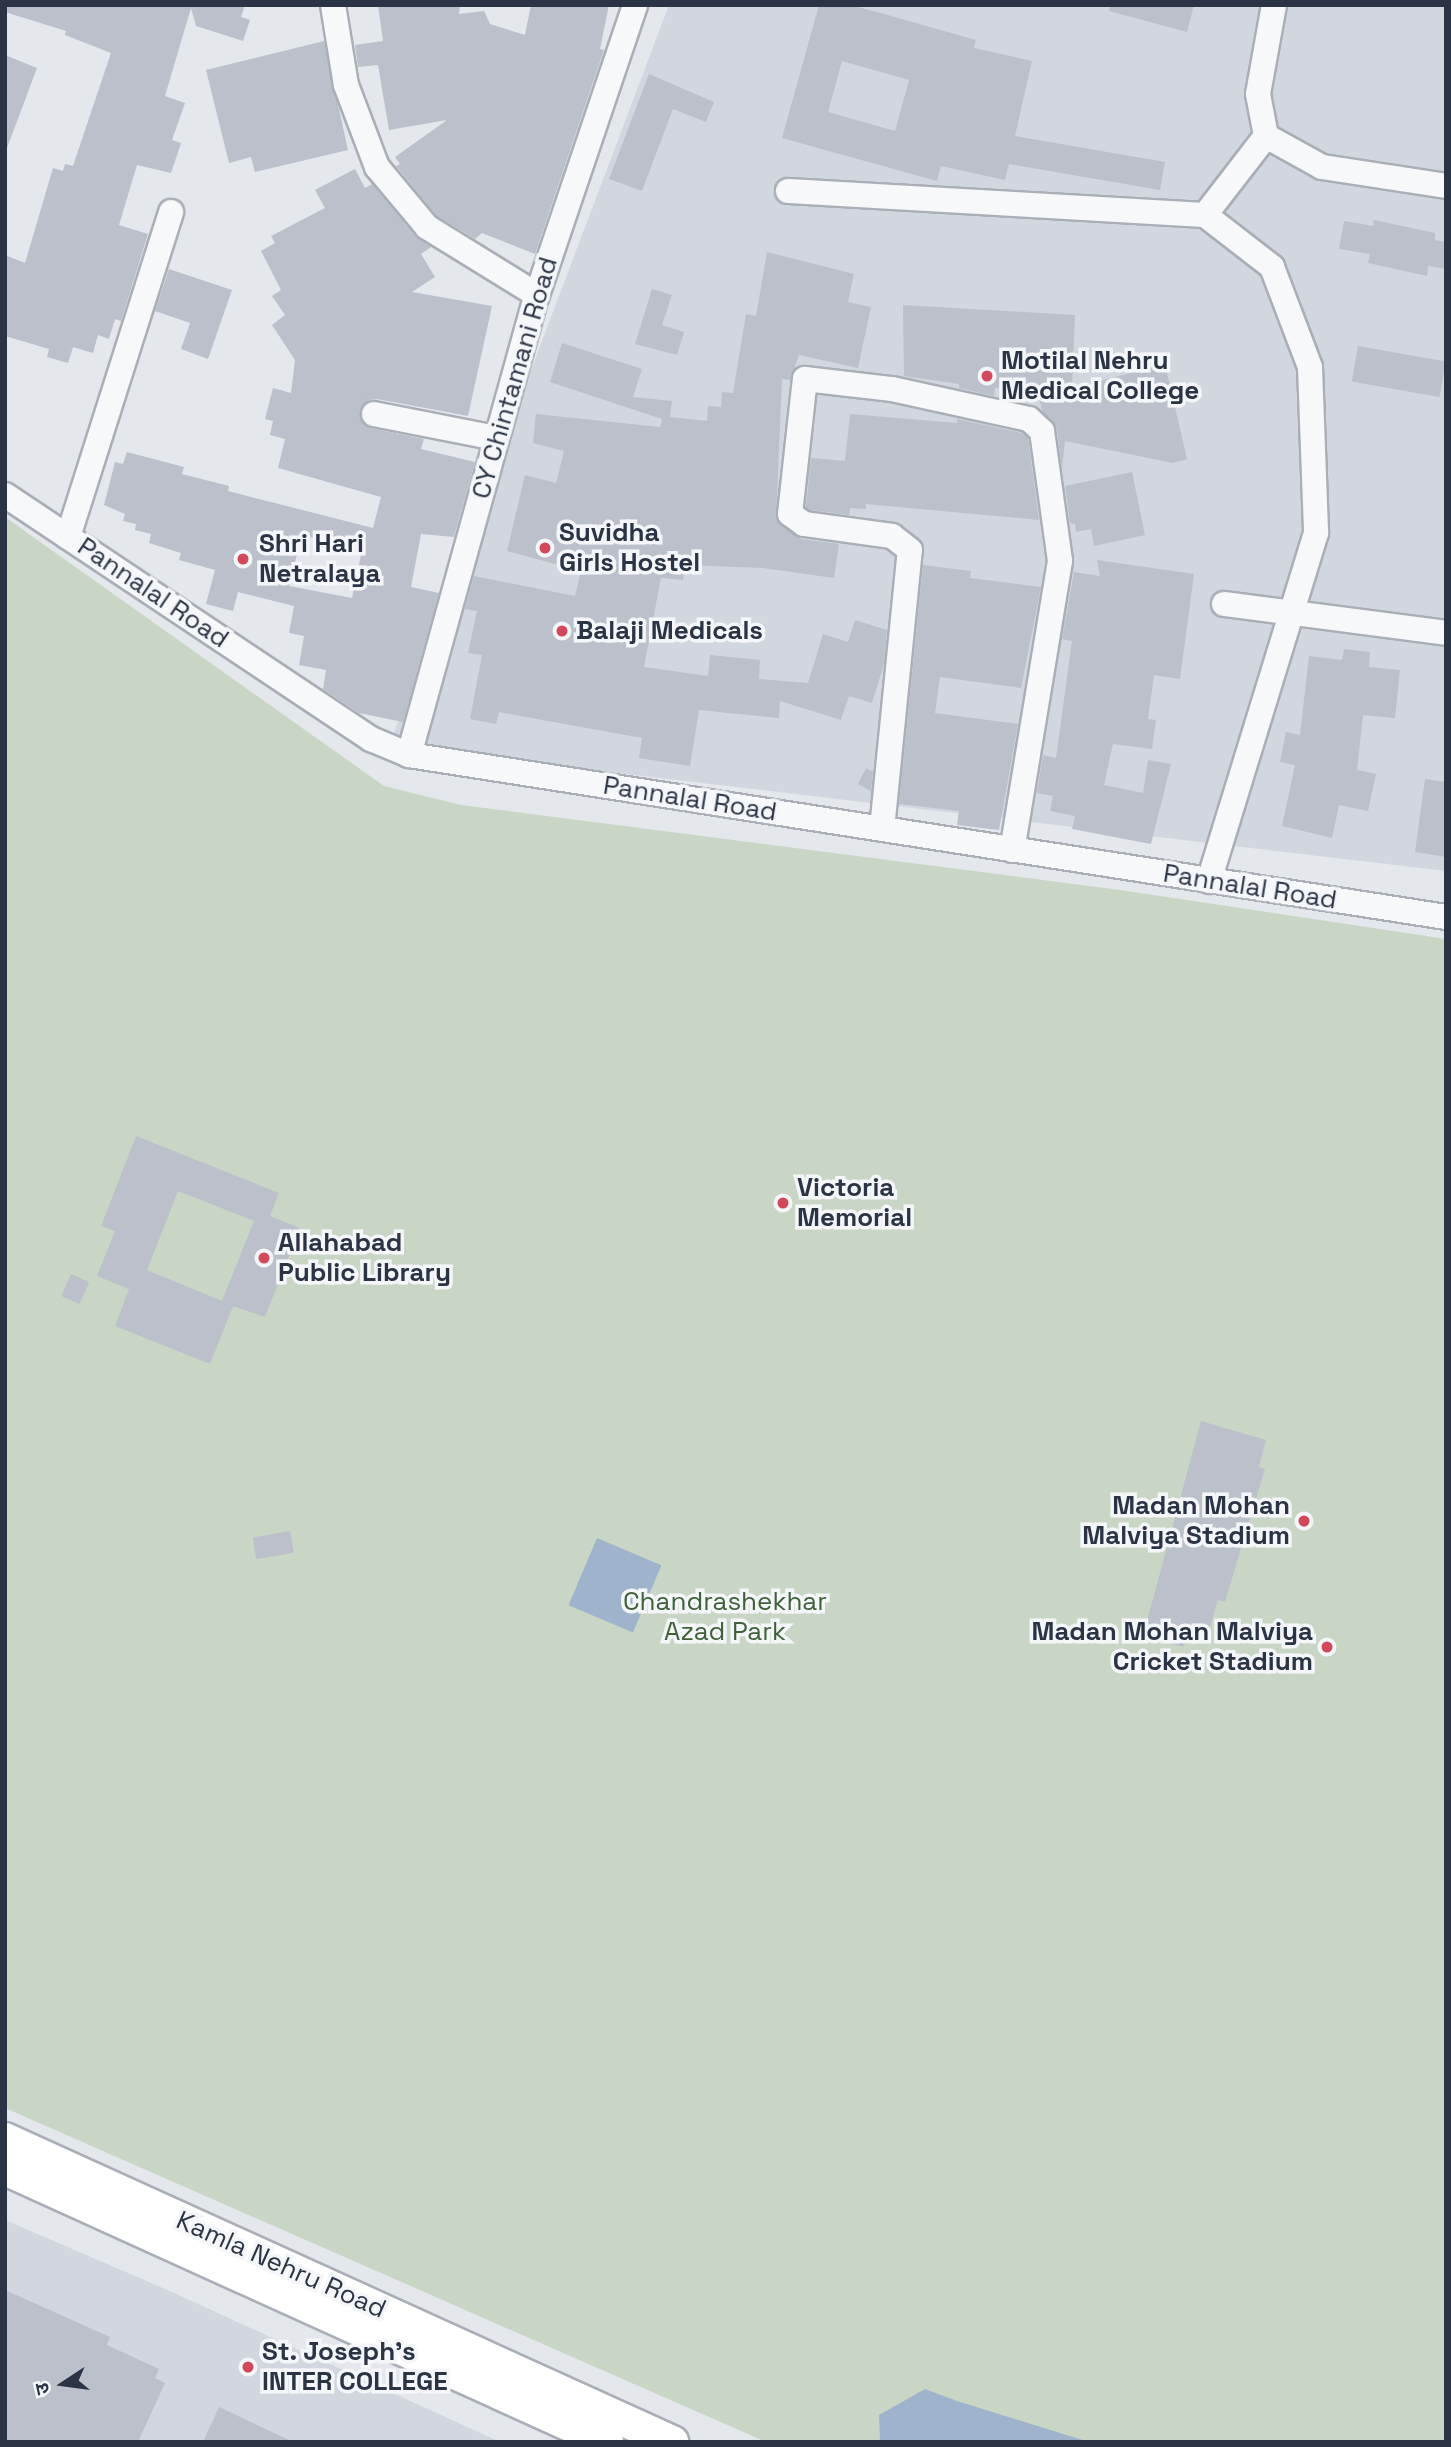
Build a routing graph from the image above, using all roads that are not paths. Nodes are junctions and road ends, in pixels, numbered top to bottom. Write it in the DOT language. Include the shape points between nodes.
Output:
graph roads {
  1 [pos="333,5"];
  2 [pos="635,5"];
  3 [pos="1274,5"];
  4 [pos="1266,136"];
  5 [pos="1446,186"];
  6 [pos="788,191"];
  7 [pos="171,212"];
  8 [pos="1205,215"];
  9 [pos="537,295"];
  10 [pos="374,414"];
  11 [pos="496,438"];
  12 [pos="5,495"];
  13 [pos="68,537"];
  14 [pos="1224,604"];
  15 [pos="1292,613"];
  16 [pos="1446,633"];
  17 [pos="409,755"];
  18 [pos="882,829"];
  19 [pos="1012,850"];
  20 [pos="1209,881"];
  21 [pos="1446,917"];
  22 [pos="5,2139"];
  23 [pos="5,2169"];
  24 [pos="607,2442"];
  25 [pos="672,2442"];
  1 -- 9 [label="street" via="346,85 377,167 427,227"];
  2 -- 9 [label="street, CY Chintamani Road"];
  3 -- 4 [label="street" via="1258,94"];
  4 -- 5 [label="street" via="1322,167"];
  4 -- 8 [label="street"];
  6 -- 8 [label="street"];
  7 -- 13 [label="street"];
  8 -- 15 [label="street" via="1272,267 1310,367 1316,533"];
  9 -- 11 [label="street, CY Chintamani Road"];
  10 -- 11 [label="street"];
  11 -- 17 [label="street, CY Chintamani Road"];
  12 -- 13 [label="street, Pannalal Road"];
  13 -- 17 [label="street, Pannalal Road" via="371,739"];
  14 -- 15 [label="street"];
  15 -- 16 [label="street"];
  15 -- 20 [label="street"];
  17 -- 18 [label="street, Pannalal Road"];
  18 -- 19 [label="street, Pannalal Road"];
  18 -- 19 [label="street" via="911,550 892,536 804,524 790,514 804,379 892,389 1017,416 1029,419 1042,431 1060,562"];
  19 -- 20 [label="street, Pannalal Road"];
  20 -- 21 [label="street, Pannalal Road"];
  22 -- 25 [label="main road, Kamla Nehru Road"];
  23 -- 24 [label="main road, Kamla Nehru Road"];
}
